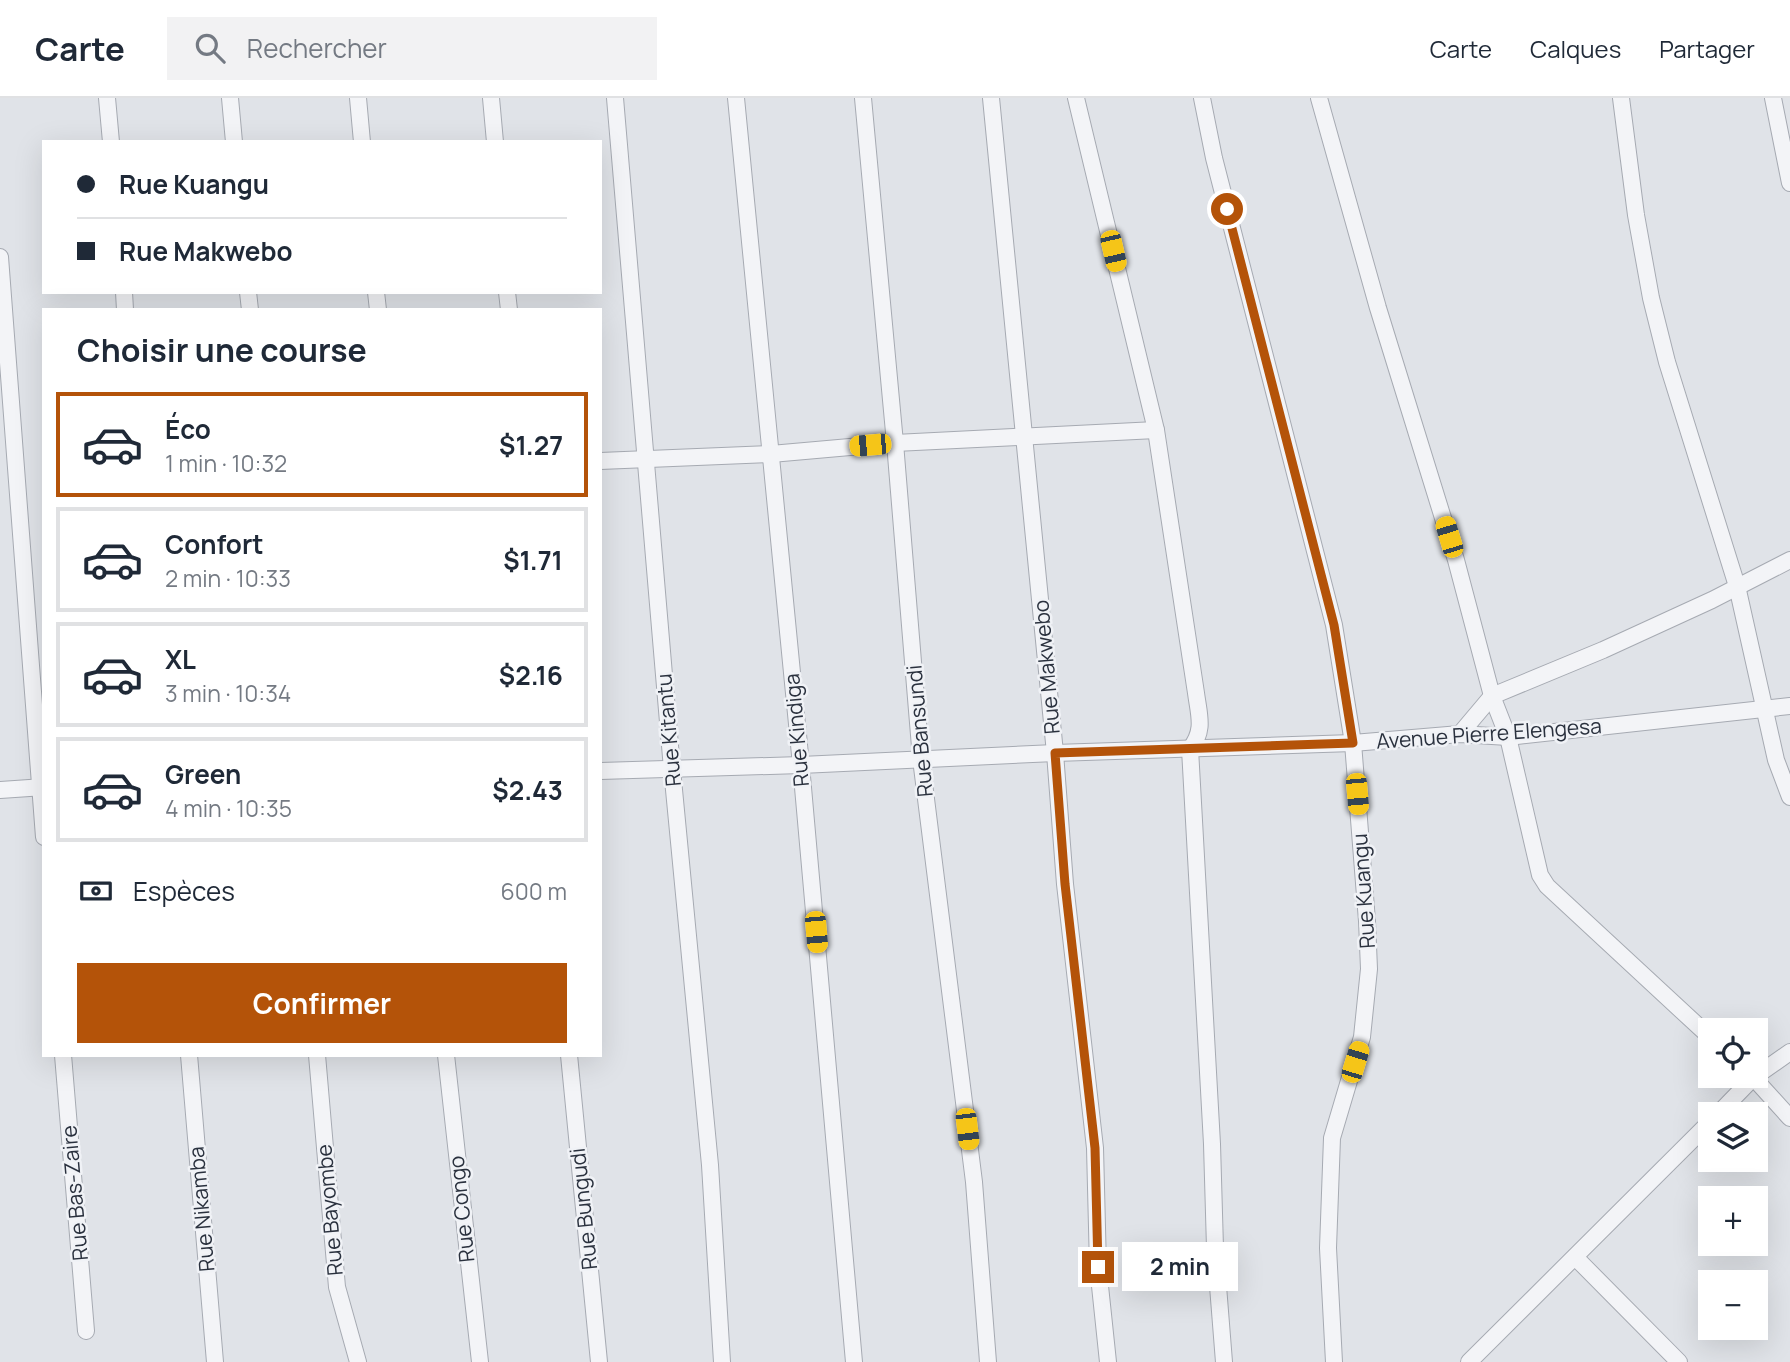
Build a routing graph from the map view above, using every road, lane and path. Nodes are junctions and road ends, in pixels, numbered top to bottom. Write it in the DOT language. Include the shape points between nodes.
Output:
graph roads {
  1 [pos="107,98"];
  2 [pos="230,98"];
  3 [pos="358,98"];
  4 [pos="491,98"];
  5 [pos="615,98"];
  6 [pos="736,98"];
  7 [pos="863,98"];
  8 [pos="991,98"];
  9 [pos="1076,98"];
  10 [pos="1202,98"];
  11 [pos="1319,98"];
  12 [pos="1621,98"];
  13 [pos="1773,98"];
  14 [pos="111,140"];
  15 [pos="234,140"];
  16 [pos="362,140"];
  17 [pos="495,140"];
  18 [pos="1790,183"];
  19 [pos="0,257"];
  20 [pos="1156,430"];
  21 [pos="1025,437"];
  22 [pos="895,443"];
  23 [pos="771,454"];
  24 [pos="645,460"];
  25 [pos="602,461"];
  26 [pos="1790,560"];
  27 [pos="1737,586"];
  28 [pos="1492,696"];
  29 [pos="1790,706"];
  30 [pos="1766,709"];
  31 [pos="1460,734"];
  32 [pos="1508,737"];
  33 [pos="1353,743"];
  34 [pos="1190,749"];
  35 [pos="1055,753"];
  36 [pos="921,759"];
  37 [pos="801,765"];
  38 [pos="672,769"];
  39 [pos="602,771"];
  40 [pos="42,788"];
  41 [pos="0,790"];
  42 [pos="1790,797"];
  43 [pos="1698,1026"];
  44 [pos="1790,1052"];
  45 [pos="63,1057"];
  46 [pos="189,1057"];
  47 [pos="317,1057"];
  48 [pos="446,1057"];
  49 [pos="569,1057"];
  50 [pos="1768,1067"];
  51 [pos="1743,1088"];
  52 [pos="1763,1088"];
  53 [pos="1729,1102"];
  54 [pos="1790,1118"];
  55 [pos="1698,1134"];
  56 [pos="1575,1257"];
  57 [pos="86,1331"];
  58 [pos="215,1362"];
  59 [pos="358,1362"];
  60 [pos="480,1362"];
  61 [pos="599,1362"];
  62 [pos="722,1362"];
  63 [pos="854,1362"];
  64 [pos="988,1362"];
  65 [pos="1108,1362"];
  66 [pos="1224,1362"];
  67 [pos="1335,1362"];
  68 [pos="1469,1362"];
  69 [pos="1679,1362"];
  1 -- 14 [label="street"];
  2 -- 15 [label="street"];
  3 -- 16 [label="street"];
  4 -- 17 [label="street"];
  5 -- 24 [label="street, Rue Kitantu"];
  6 -- 23 [label="street, Rue Kindiga"];
  7 -- 22 [label="street, Rue Bansundi"];
  8 -- 21 [label="street, Rue Makwebo"];
  9 -- 20 [label="street"];
  10 -- 33 [label="street, Rue Kuangu" via="1334,625"];
  11 -- 28 [label="street"];
  12 -- 27 [label="street" via="1651,298"];
  13 -- 18 [label="street"];
  19 -- 40 [label="street"];
  20 -- 21 [label="street"];
  20 -- 34 [label="street" via="1199,721 1198,738"];
  21 -- 22 [label="street"];
  21 -- 35 [label="street, Rue Makwebo"];
  22 -- 23 [label="street"];
  22 -- 36 [label="street, Rue Bansundi"];
  23 -- 24 [label="street"];
  23 -- 37 [label="street, Rue Kindiga"];
  24 -- 25 [label="street"];
  24 -- 38 [label="street, Rue Kitantu"];
  26 -- 27 [label="street"];
  27 -- 28 [label="street"];
  27 -- 30 [label="street"];
  28 -- 31 [label="street"];
  28 -- 32 [label="street"];
  29 -- 30 [label="street, Avenue Pierre Elengesa"];
  30 -- 32 [label="street, Avenue Pierre Elengesa"];
  30 -- 42 [label="street" via="1776,760"];
  31 -- 32 [label="street, Avenue Pierre Elengesa"];
  31 -- 33 [label="street, Avenue Pierre Elengesa"];
  32 -- 43 [label="street" via="1536,862 1547,886"];
  33 -- 34 [label="street, Avenue Pierre Elengesa"];
  33 -- 67 [label="street, Rue Kuangu" via="1369,969 1362,1037 1332,1138 1328,1248"];
  34 -- 35 [label="street, Avenue Pierre Elengesa"];
  34 -- 66 [label="street"];
  35 -- 36 [label="street, Avenue Pierre Elengesa"];
  35 -- 65 [label="street, Rue Makwebo" via="1095,1148 1098,1267"];
  36 -- 37 [label="street, Avenue Pierre Elengesa"];
  36 -- 64 [label="street, Rue Bansundi" via="974,1182"];
  37 -- 38 [label="street, Avenue Pierre Elengesa"];
  37 -- 63 [label="street, Rue Kindiga"];
  38 -- 39 [label="street, Avenue Pierre Elengesa"];
  38 -- 62 [label="street, Rue Kitantu" via="710,1165"];
  40 -- 41 [label="street"];
  44 -- 50 [label="street"];
  45 -- 57 [label="street, Rue Bas-Zaire"];
  46 -- 58 [label="street, Rue Nikamba"];
  47 -- 59 [label="street, Rue Bayombe" via="337,1287"];
  48 -- 60 [label="street, Rue Congo"];
  49 -- 61 [label="street, Rue Bungudi"];
  51 -- 53 [label="street"];
  52 -- 54 [label="street"];
  55 -- 56 [label="street"];
  56 -- 68 [label="street"];
  56 -- 69 [label="street"];
}
